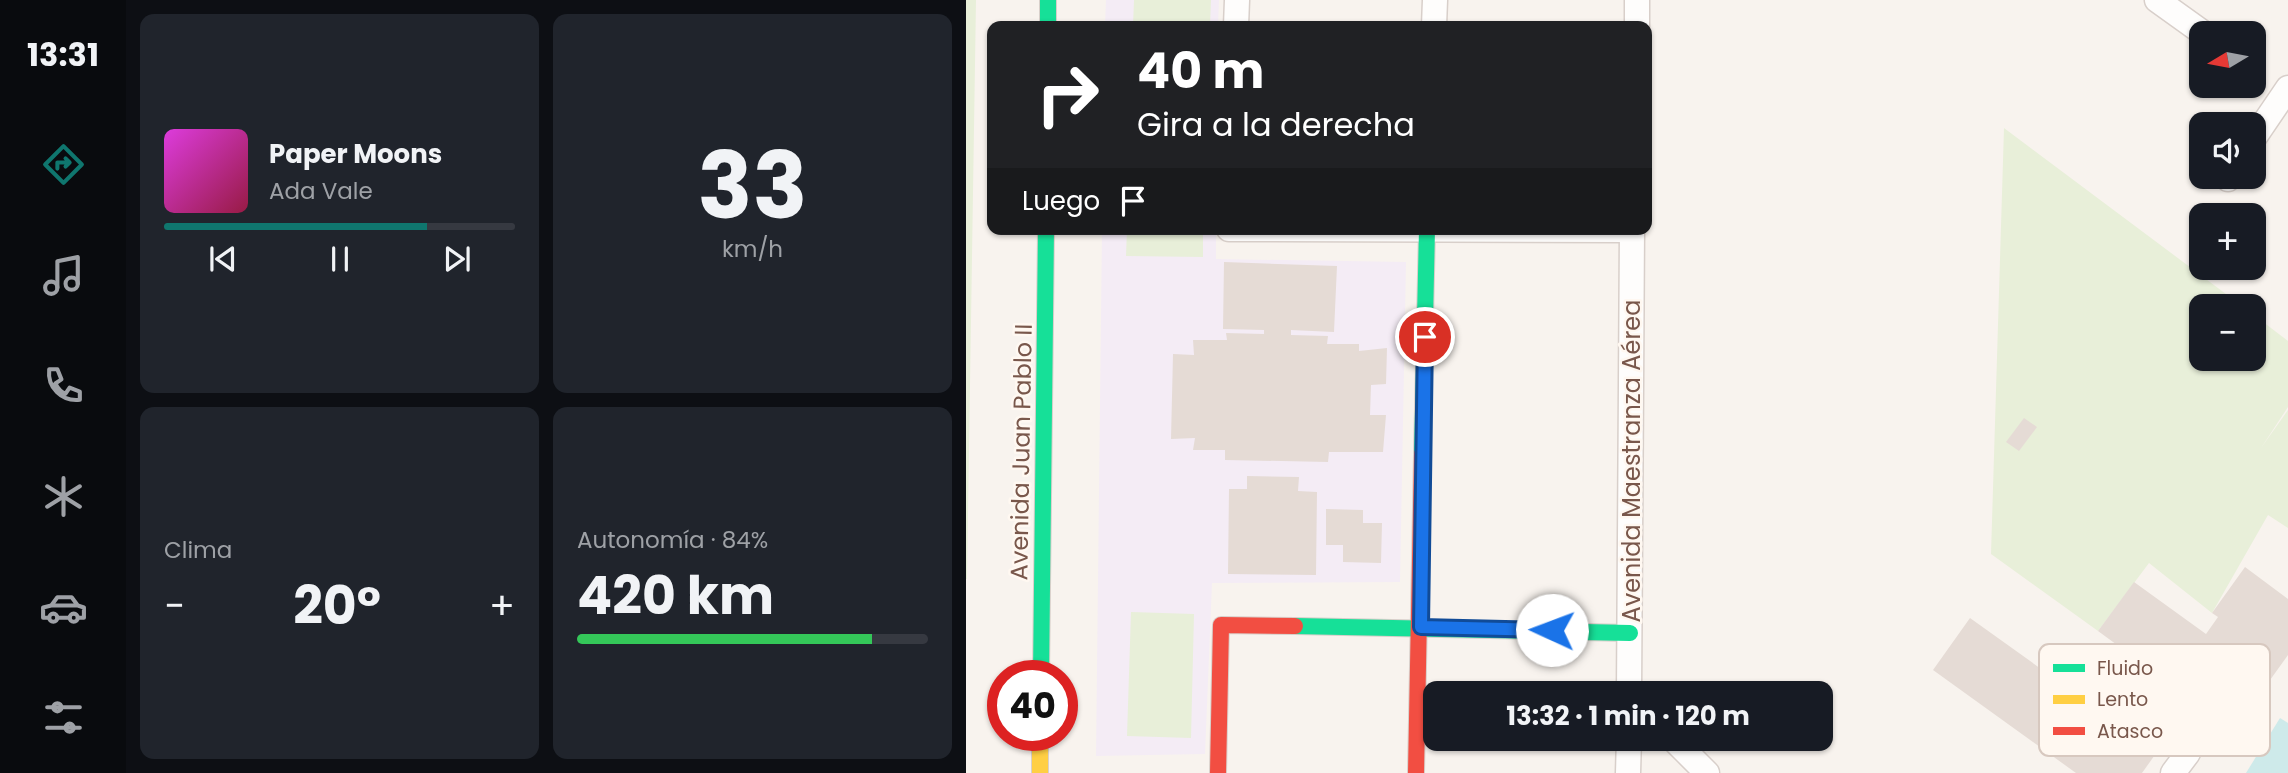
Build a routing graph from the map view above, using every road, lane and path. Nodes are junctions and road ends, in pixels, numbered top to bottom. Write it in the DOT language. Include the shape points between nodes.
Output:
graph roads {
  1 [pos="1048,0"];
  2 [pos="1237,0"];
  3 [pos="1435,0"];
  4 [pos="1637,0"];
  5 [pos="2157,0"];
  6 [pos="1048,21"];
  7 [pos="1236,21"];
  8 [pos="1434,21"];
  9 [pos="1637,21"];
  10 [pos="2189,23"];
  11 [pos="2283,104"];
  12 [pos="2266,124"];
  13 [pos="1046,235"];
  14 [pos="1427,235"];
  15 [pos="1632,235"];
  16 [pos="1421,627"];
  17 [pos="1630,632"];
  18 [pos="1041,660"];
  19 [pos="1634,681"];
  20 [pos="1040,751"];
  21 [pos="1629,751"];
  22 [pos="1685,751"];
  23 [pos="1040,773"];
  24 [pos="1218,773"];
  25 [pos="1416,773"];
  26 [pos="1628,773"];
  27 [pos="1707,773"];
  1 -- 6 [label="street"];
  2 -- 7 [label="street"];
  3 -- 8 [label="street"];
  4 -- 9 [label="street"];
  5 -- 10 [label="street"];
  11 -- 12 [label="street"];
  13 -- 18 [label="street, Avenida Juan Pablo II"];
  14 -- 16 [label="street"];
  15 -- 17 [label="street, Avenida Maestranza Aérea"];
  16 -- 17 [label="street"];
  16 -- 24 [label="street" via="1221,625"];
  16 -- 25 [label="street"];
  17 -- 19 [label="street, Avenida Maestranza Aérea"];
  20 -- 23 [label="street"];
  21 -- 26 [label="street"];
  22 -- 27 [label="street"];
}
